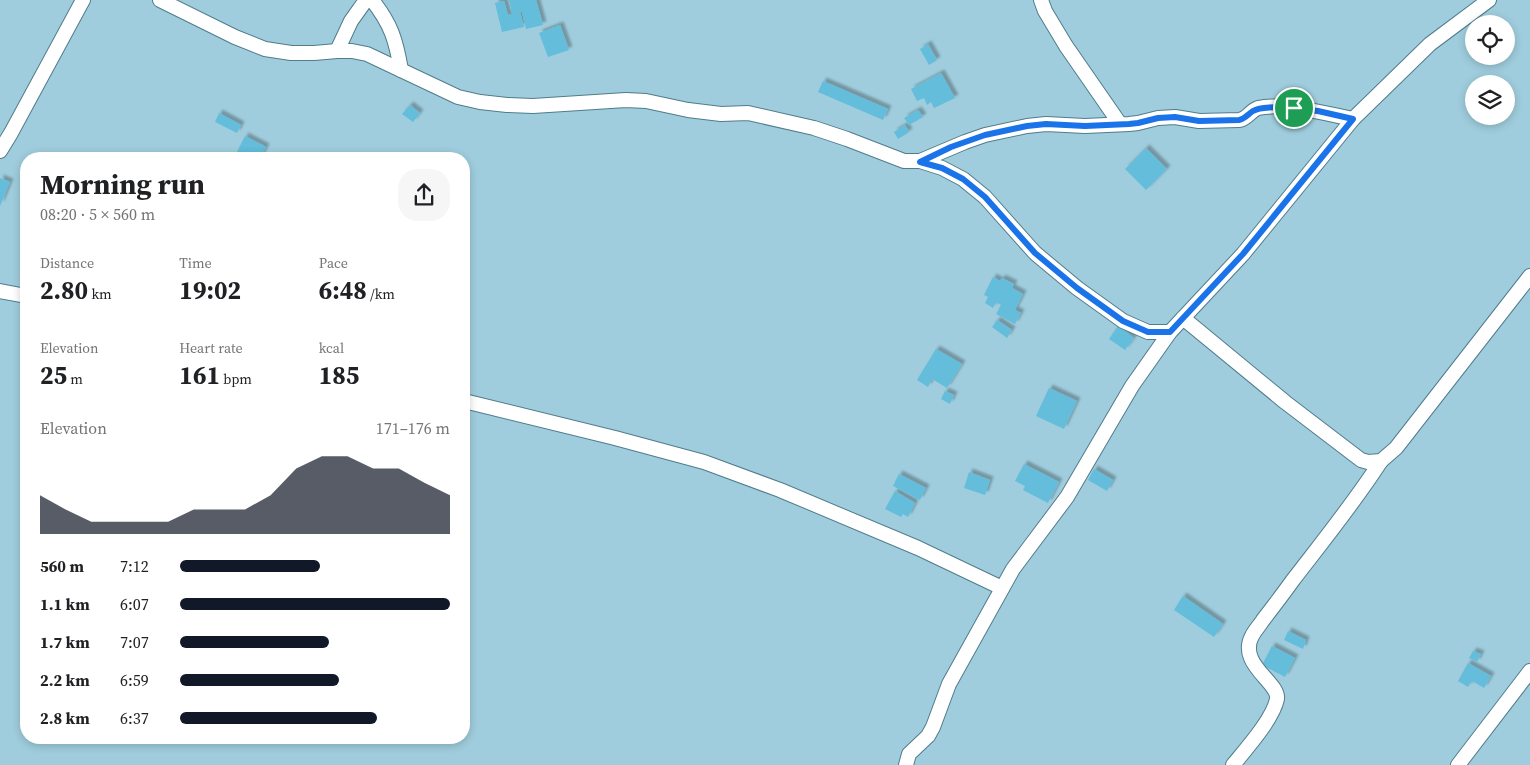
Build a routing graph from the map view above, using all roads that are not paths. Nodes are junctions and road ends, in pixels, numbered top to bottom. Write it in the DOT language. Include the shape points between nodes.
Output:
graph roads {
  1 [pos="83,0"];
  2 [pos="160,0"];
  3 [pos="366,0"];
  4 [pos="372,0"];
  5 [pos="1041,0"];
  6 [pos="1489,0"];
  7 [pos="336,50"];
  8 [pos="401,70"];
  9 [pos="1353,119"];
  10 [pos="1120,124"];
  11 [pos="0,150"];
  12 [pos="920,162"];
  13 [pos="1530,276"];
  14 [pos="0,291"];
  15 [pos="20,295"];
  16 [pos="1183,318"];
  17 [pos="1170,332"];
  18 [pos="470,403"];
  19 [pos="1381,462"];
  20 [pos="1002,588"];
  21 [pos="1530,671"];
  22 [pos="906,765"];
  23 [pos="1233,765"];
  24 [pos="1458,765"];
  1 -- 11 [label="street"];
  2 -- 7 [label="street" via="265,49 292,53"];
  3 -- 7 [label="street"];
  4 -- 8 [label="street" via="384,14 394,37"];
  5 -- 10 [label="street" via="1066,46"];
  6 -- 9 [label="street" via="1430,44"];
  7 -- 8 [label="street" via="367,54"];
  8 -- 12 [label="street" via="458,97 507,105 626,100 721,114 748,113 814,128 904,161"];
  9 -- 10 [label="street" via="1318,111 1276,107 1260,108 1242,120 1199,121 1175,117"];
  9 -- 16 [label="street" via="1243,254"];
  10 -- 12 [label="street" via="1027,126 985,135"];
  12 -- 17 [label="street" via="942,168 963,179 985,197 1035,253 1123,321 1148,332"];
  13 -- 19 [label="street" via="1396,448"];
  14 -- 15 [label="street"];
  16 -- 17 [label="street"];
  16 -- 19 [label="street" via="1354,456 1368,462"];
  17 -- 20 [label="street" via="1132,386 1067,497"];
  18 -- 20 [label="street" via="704,462 909,544"];
  19 -- 23 [label="street" via="1252,636 1250,653 1257,670 1276,691 1277,700 1267,720"];
  20 -- 22 [label="street" via="949,684 933,727 909,754"];
  21 -- 24 [label="street"];
}
